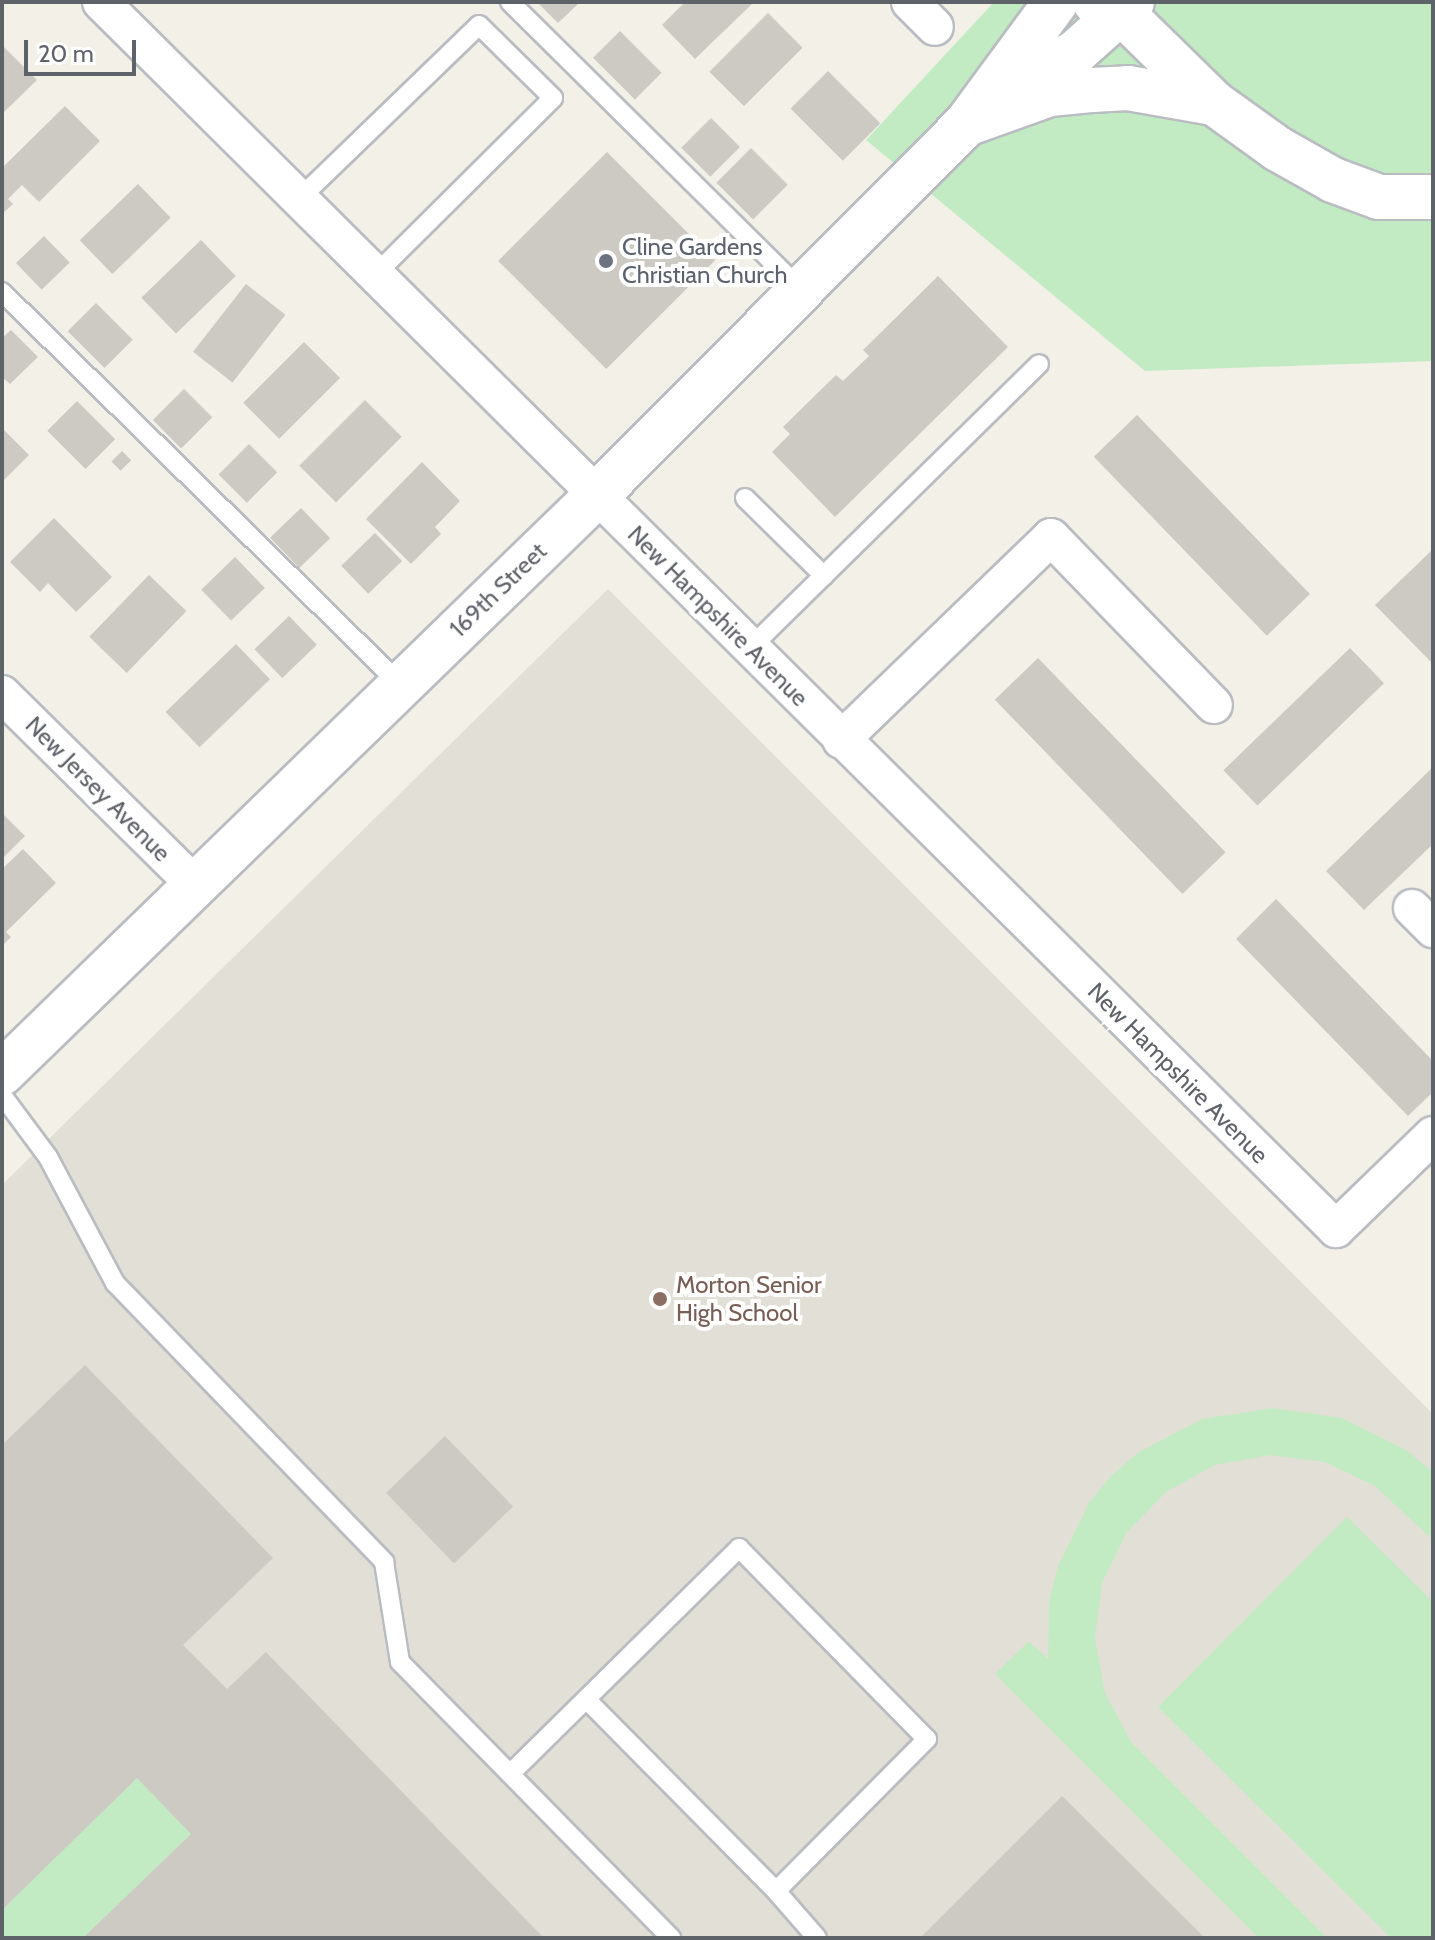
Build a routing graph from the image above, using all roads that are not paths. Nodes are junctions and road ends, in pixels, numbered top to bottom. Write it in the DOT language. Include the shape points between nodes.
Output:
graph roads {
  1 [pos="101,2"];
  2 [pos="510,2"];
  3 [pos="1056,2"];
  4 [pos="1116,4"];
  5 [pos="1214,103"];
  6 [pos="977,112"];
  7 [pos="1433,197"];
  8 [pos="299,199"];
  9 [pos="375,275"];
  10 [pos="802,291"];
  11 [pos="2,292"];
  12 [pos="1039,364"];
  13 [pos="597,495"];
  14 [pos="745,498"];
  15 [pos="824,576"];
  16 [pos="750,648"];
  17 [pos="401,685"];
  18 [pos="2,694"];
  19 [pos="1214,705"];
  20 [pos="841,740"];
  21 [pos="195,885"];
  22 [pos="2,1073"];
  23 [pos="2,1095"];
  24 [pos="1433,1135"];
  25 [pos="586,1699"];
  26 [pos="510,1774"];
  27 [pos="776,1891"];
  28 [pos="671,1938"];
  29 [pos="817,1938"];
  1 -- 8 [label="street, New Hampshire Avenue"];
  2 -- 10 [label="lane"];
  3 -- 6 [label="street, 169th Street"];
  4 -- 5 [label="street"];
  4 -- 6 [label="street, 169th Street" via="1076,52"];
  5 -- 6 [label="street" via="1128,88 1050,94"];
  5 -- 7 [label="street" via="1333,180 1379,197"];
  6 -- 10 [label="street, 169th Street"];
  8 -- 9 [label="street, New Hampshire Avenue"];
  8 -- 9 [label="lane" via="479,25 553,98"];
  9 -- 13 [label="street, New Hampshire Avenue"];
  10 -- 13 [label="street, 169th Street"];
  11 -- 17 [label="lane"];
  12 -- 15 [label="lane"];
  13 -- 16 [label="street, New Hampshire Avenue"];
  13 -- 17 [label="street, 169th Street"];
  14 -- 15 [label="lane"];
  15 -- 16 [label="lane"];
  16 -- 20 [label="street, New Hampshire Avenue"];
  17 -- 21 [label="street, 169th Street"];
  18 -- 21 [label="street, New Jersey Avenue"];
  19 -- 20 [label="street" via="1051,537"];
  20 -- 24 [label="street, New Hampshire Avenue" via="1336,1229"];
  21 -- 22 [label="street, 169th Street"];
  23 -- 26 [label="lane" via="48,1157 115,1283 384,1562 400,1662"];
  25 -- 26 [label="lane"];
  25 -- 27 [label="lane"];
  25 -- 27 [label="lane" via="739,1548 927,1739"];
  26 -- 28 [label="lane"];
  27 -- 29 [label="lane"];
}
